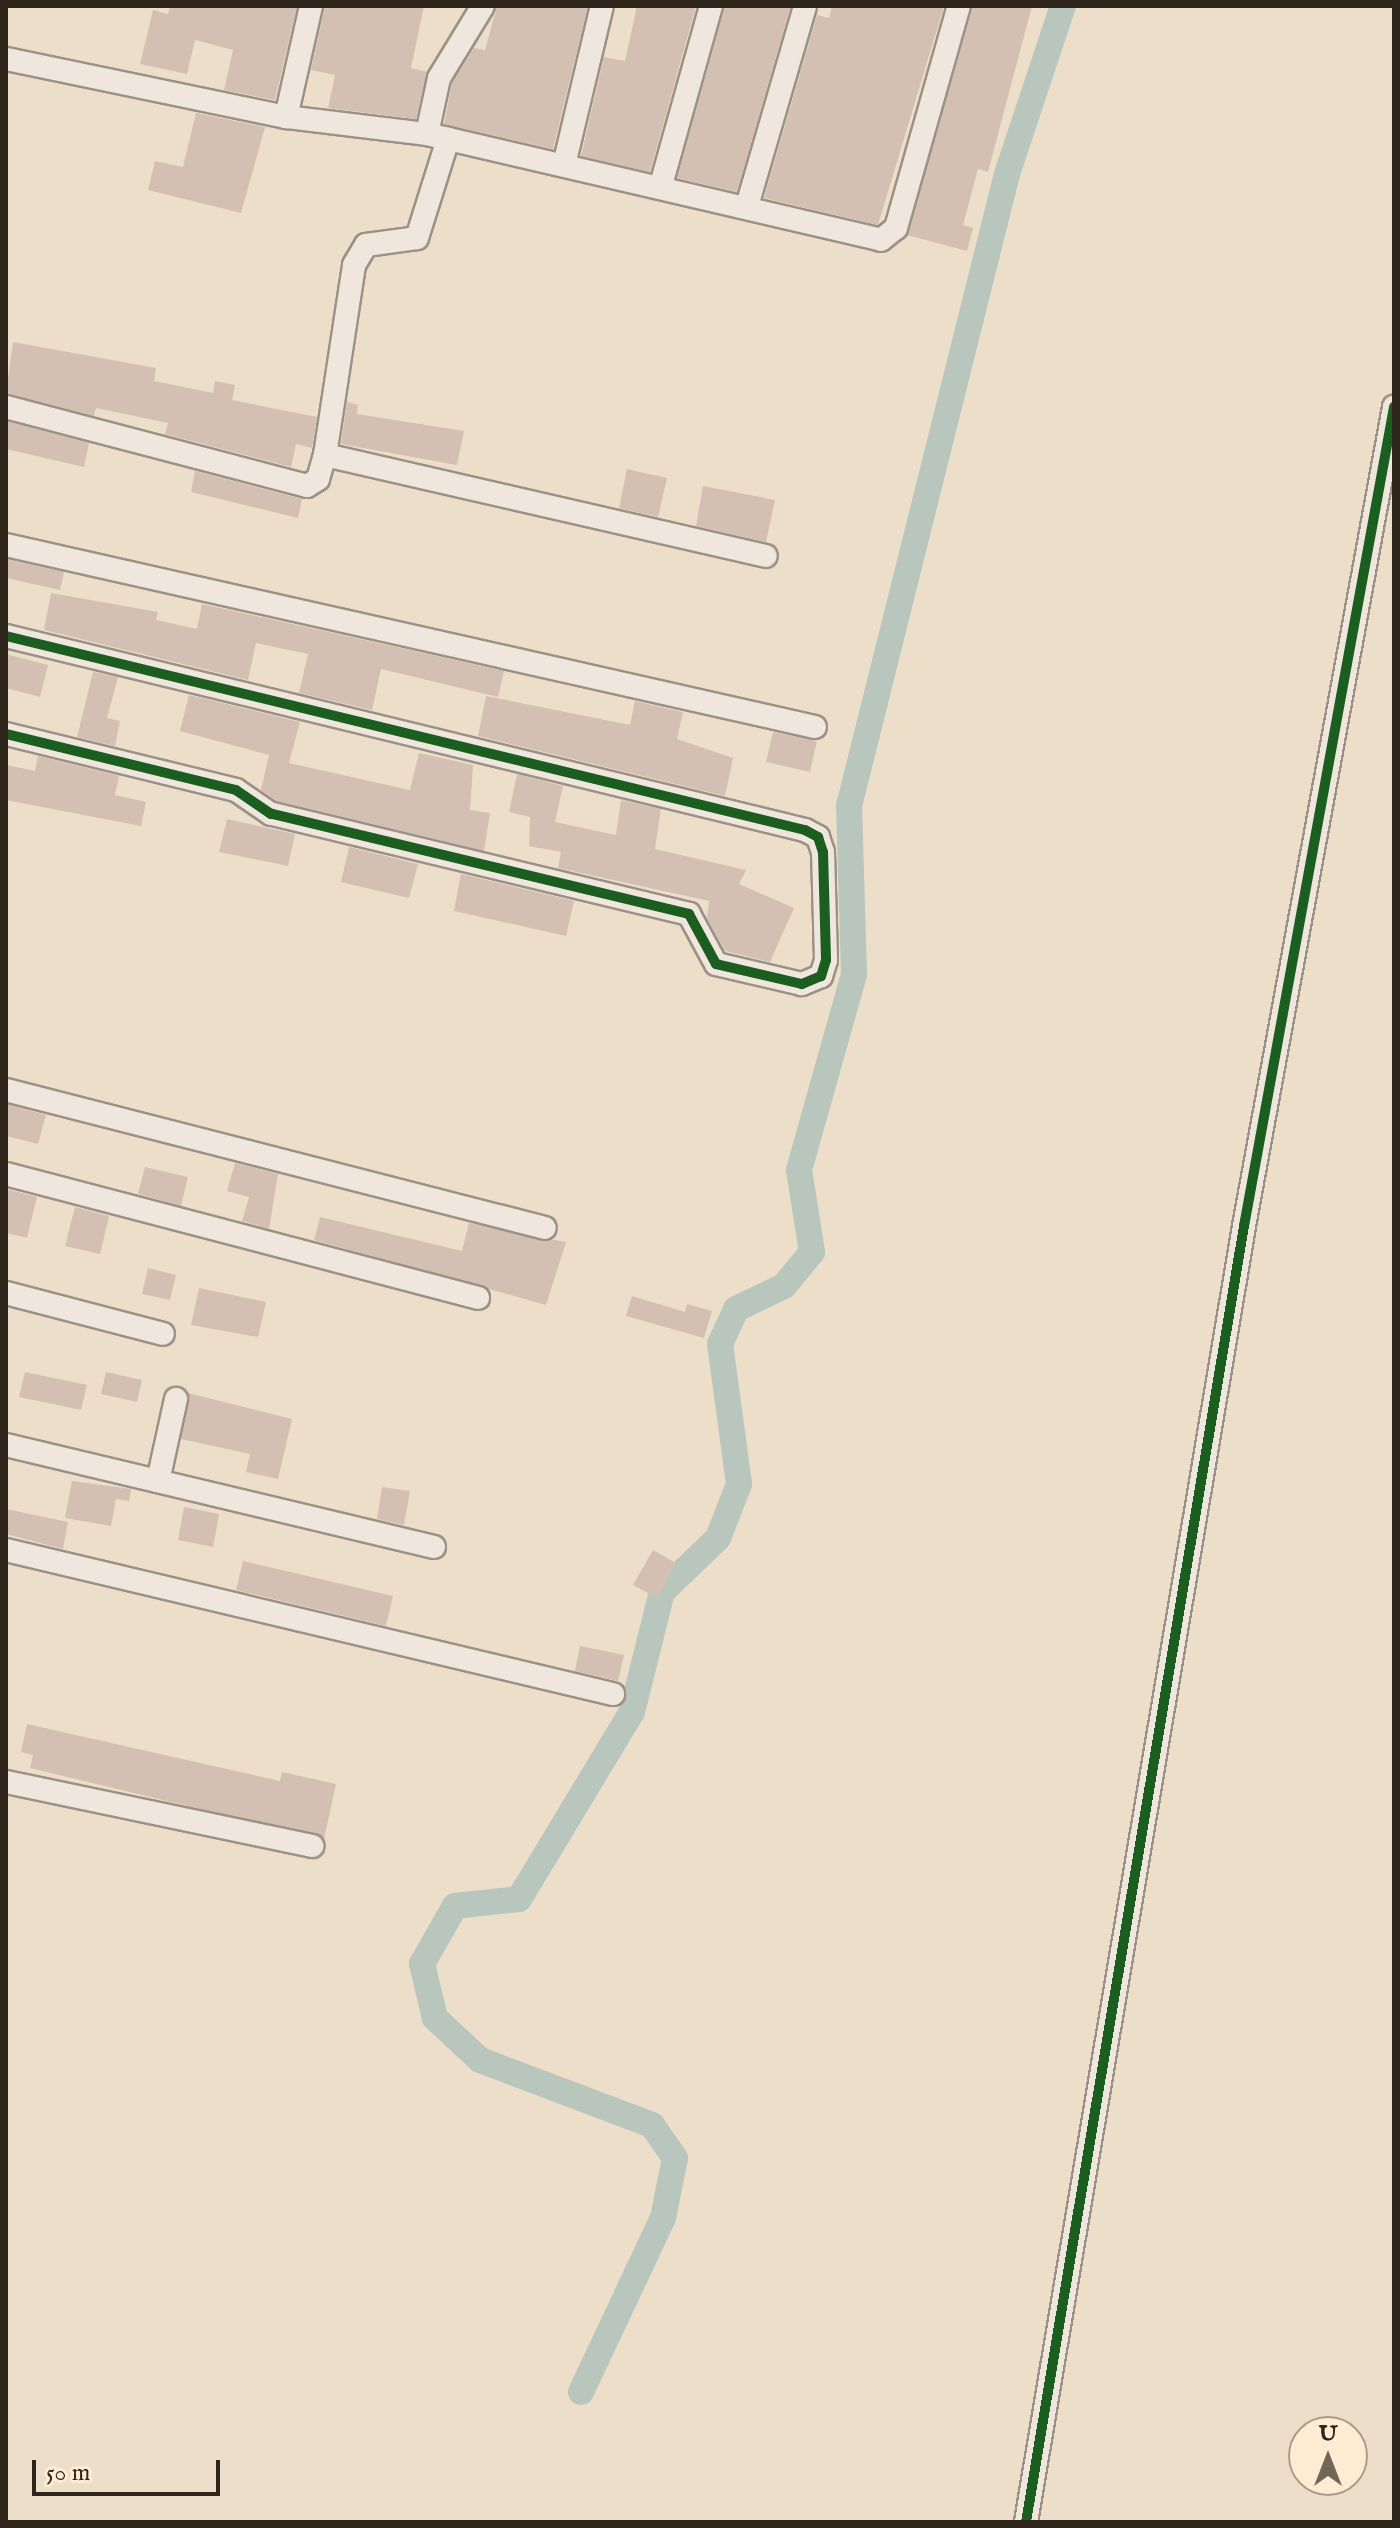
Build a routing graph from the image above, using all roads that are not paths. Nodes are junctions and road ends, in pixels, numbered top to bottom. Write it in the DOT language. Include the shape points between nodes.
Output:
graph roads {
  1 [pos="311,6"];
  2 [pos="483,6"];
  3 [pos="602,6"];
  4 [pos="711,6"];
  5 [pos="805,6"];
  6 [pos="959,6"];
  7 [pos="6,59"];
  8 [pos="286,117"];
  9 [pos="438,136"];
  10 [pos="564,165"];
  11 [pos="661,185"];
  12 [pos="747,206"];
  13 [pos="6,407"];
  14 [pos="1394,407"];
  15 [pos="325,455"];
  16 [pos="6,545"];
  17 [pos="766,556"];
  18 [pos="6,636"];
  19 [pos="815,727"];
  20 [pos="6,734"];
  21 [pos="6,1090"];
  22 [pos="6,1174"];
  23 [pos="545,1228"];
  24 [pos="6,1293"];
  25 [pos="478,1298"];
  26 [pos="163,1334"];
  27 [pos="176,1399"];
  28 [pos="6,1445"];
  29 [pos="158,1481"];
  30 [pos="434,1547"];
  31 [pos="6,1550"];
  32 [pos="613,1694"];
  33 [pos="6,1782"];
  34 [pos="312,1846"];
  35 [pos="1026,2522"];
  1 -- 8 [label="street"];
  2 -- 9 [label="street" via="439,78"];
  3 -- 10 [label="street"];
  4 -- 11 [label="street"];
  5 -- 12 [label="street"];
  6 -- 12 [label="street" via="891,238"];
  7 -- 8 [label="street"];
  8 -- 9 [label="street"];
  9 -- 10 [label="street"];
  9 -- 15 [label="street" via="417,238 366,245 354,265"];
  10 -- 11 [label="street"];
  11 -- 12 [label="street"];
  13 -- 15 [label="street" via="296,485 318,479"];
  14 -- 35 [label="street" via="1244,1226"];
  15 -- 17 [label="street"];
  16 -- 19 [label="street"];
  18 -- 20 [label="street" via="805,830 818,837 823,852 826,960 821,976 802,984 716,964 689,914 271,814 236,790"];
  21 -- 23 [label="street"];
  22 -- 25 [label="street"];
  24 -- 26 [label="street"];
  27 -- 29 [label="street"];
  28 -- 29 [label="street"];
  29 -- 30 [label="street"];
  31 -- 32 [label="street"];
  33 -- 34 [label="street"];
}
